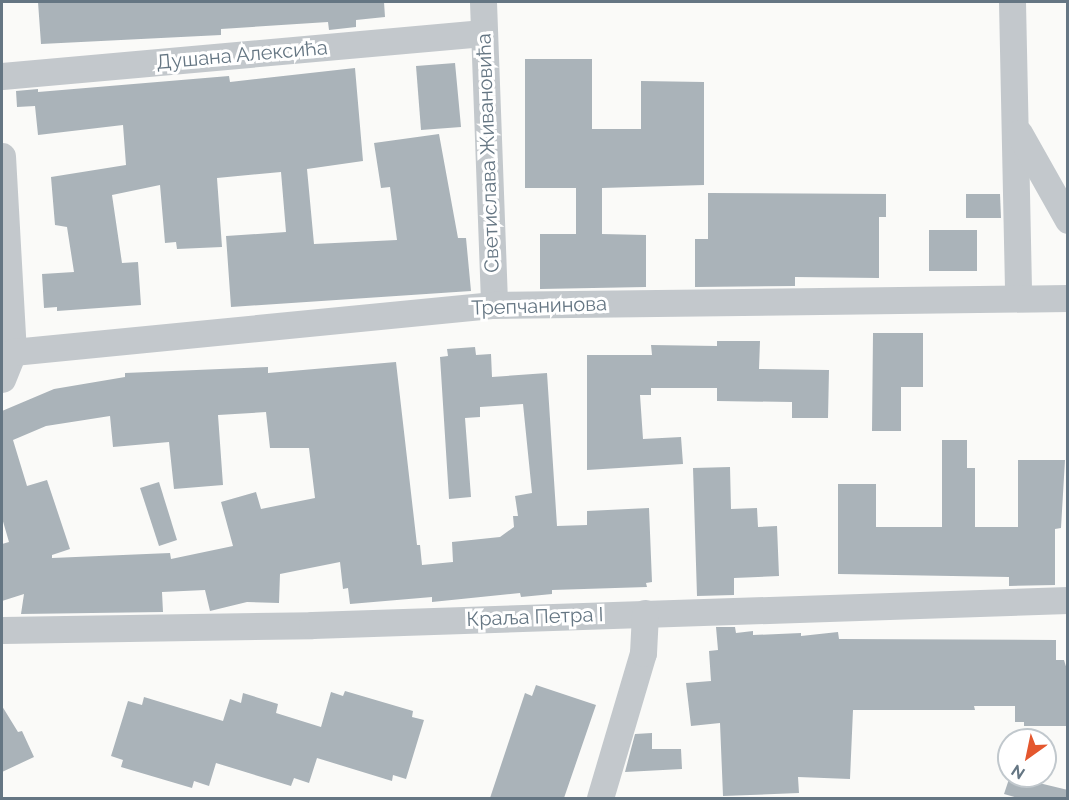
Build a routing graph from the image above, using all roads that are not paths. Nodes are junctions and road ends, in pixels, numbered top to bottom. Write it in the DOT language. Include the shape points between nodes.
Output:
graph roads {
  1 [pos="483,2"];
  2 [pos="1012,2"];
  3 [pos="483,33"];
  4 [pos="2,76"];
  5 [pos="1017,129"];
  6 [pos="2,156"];
  7 [pos="1068,220"];
  8 [pos="1018,297"];
  9 [pos="1068,298"];
  10 [pos="494,305"];
  11 [pos="13,352"];
  12 [pos="2,379"];
  13 [pos="1068,600"];
  14 [pos="645,613"];
  15 [pos="2,630"];
  16 [pos="600,798"];
  1 -- 3 [label="street, Светислава Живановића"];
  2 -- 5 [label="street"];
  3 -- 4 [label="street, Душана Алексића"];
  3 -- 10 [label="street, Светислава Живановића"];
  5 -- 7 [label="street"];
  5 -- 8 [label="street"];
  6 -- 11 [label="street"];
  8 -- 9 [label="street, Трепчанинова"];
  8 -- 10 [label="street, Трепчанинова"];
  10 -- 11 [label="street, Трепчанинова"];
  11 -- 12 [label="street"];
  13 -- 14 [label="street, Краља Петра I"];
  14 -- 15 [label="street, Краља Петра I" via="278,626"];
  14 -- 16 [label="street" via="644,653"];
}
